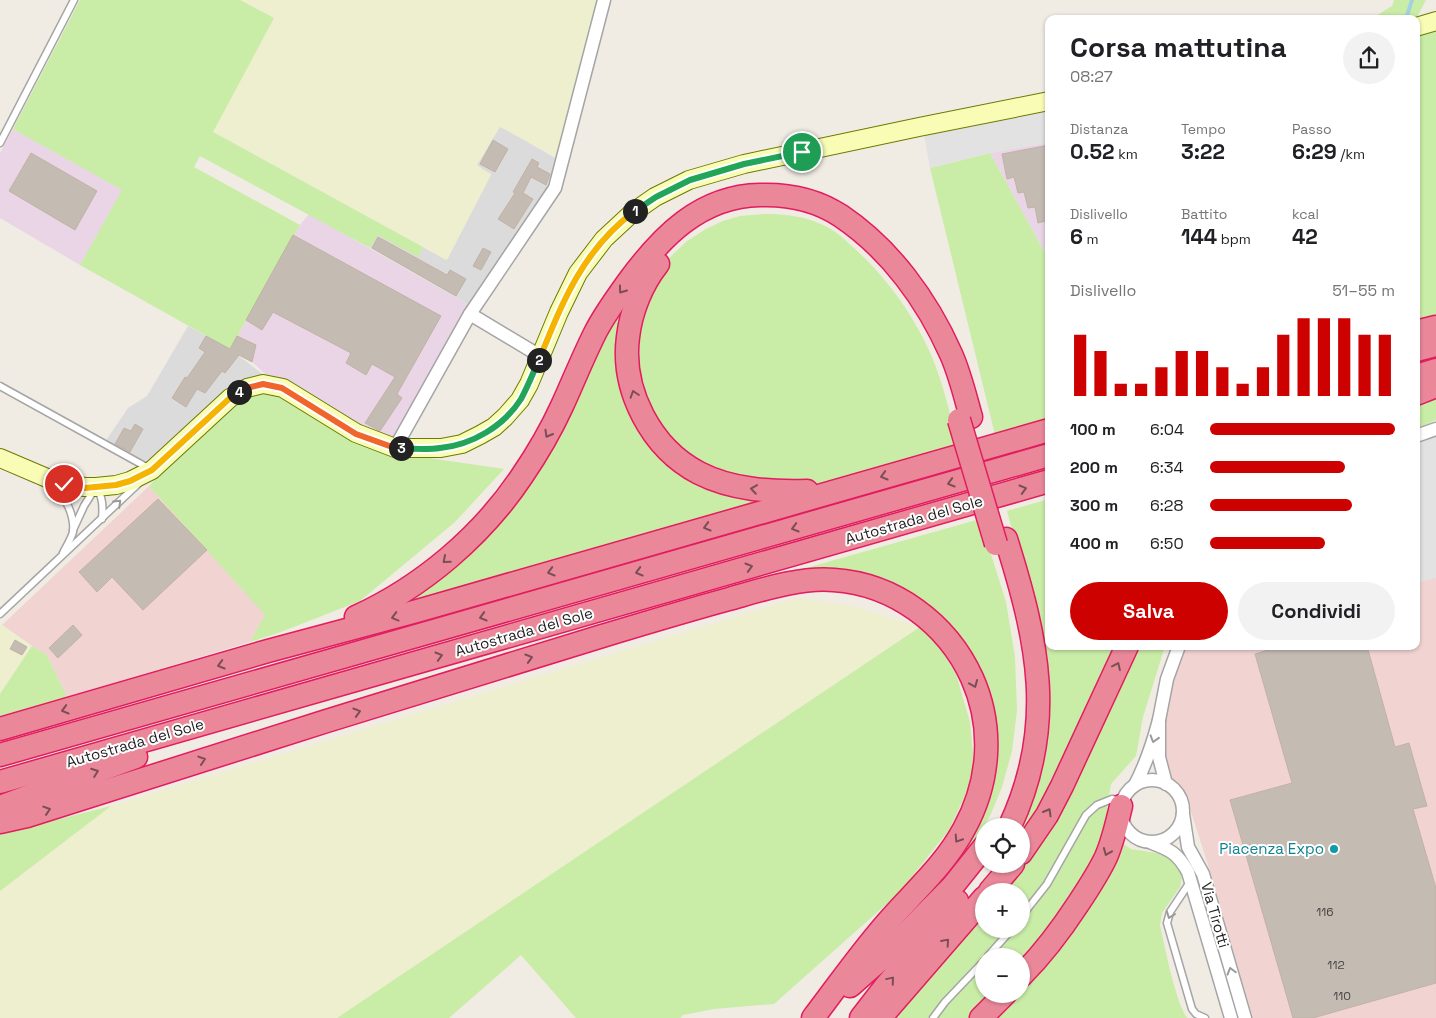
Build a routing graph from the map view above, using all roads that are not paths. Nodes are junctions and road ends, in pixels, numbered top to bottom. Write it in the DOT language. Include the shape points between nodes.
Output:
graph roads {
  1 [pos="74,0"];
  2 [pos="604,0"];
  3 [pos="1045,102"];
  4 [pos="0,143"];
  5 [pos="470,314"];
  6 [pos="1436,327"];
  7 [pos="1420,331"];
  8 [pos="1436,345"];
  9 [pos="1420,349"];
  10 [pos="540,356"];
  11 [pos="1436,370"];
  12 [pos="1420,375"];
  13 [pos="0,386"];
  14 [pos="1436,386"];
  15 [pos="1420,392"];
  16 [pos="965,418"];
  17 [pos="1436,429"];
  18 [pos="1045,431"];
  19 [pos="1420,435"];
  20 [pos="395,448"];
  21 [pos="1045,456"];
  22 [pos="0,458"];
  23 [pos="152,470"];
  24 [pos="47,478"];
  25 [pos="1045,482"];
  26 [pos="855,484"];
  27 [pos="96,488"];
  28 [pos="102,519"];
  29 [pos="73,531"];
  30 [pos="1001,541"];
  31 [pos="58,561"];
  32 [pos="0,614"];
  33 [pos="1125,650"];
  34 [pos="1178,650"];
  35 [pos="268,651"];
  36 [pos="275,703"];
  37 [pos="1159,720"];
  38 [pos="0,729"];
  39 [pos="0,755"];
  40 [pos="0,782"];
  41 [pos="1166,784"];
  42 [pos="1135,785"];
  43 [pos="1122,804"];
  44 [pos="0,807"];
  45 [pos="1183,814"];
  46 [pos="1000,818"];
  47 [pos="1014,818"];
  48 [pos="0,822"];
  49 [pos="1030,839"];
  50 [pos="1152,843"];
  51 [pos="975,858"];
  52 [pos="1188,872"];
  53 [pos="980,873"];
  54 [pos="1005,873"];
  55 [pos="997,883"];
  56 [pos="1030,906"];
  57 [pos="975,908"];
  58 [pos="1004,938"];
  59 [pos="995,948"];
  60 [pos="1030,968"];
  61 [pos="975,970"];
  62 [pos="995,1003"];
  63 [pos="813,1018"];
  64 [pos="861,1018"];
  65 [pos="880,1018"];
  66 [pos="932,1018"];
  67 [pos="981,1018"];
  68 [pos="1205,1018"];
  69 [pos="1231,1018"];
  70 [pos="1245,1018"];
  1 -- 4 [label="lane"];
  2 -- 5 [label="street" via="555,188"];
  3 -- 10 [label="street" via="744,164 673,187 632,213 604,239 568,291"];
  5 -- 10 [label="street"];
  5 -- 20 [label="street"];
  6 -- 7 [label="highway"];
  8 -- 9 [label="highway"];
  10 -- 20 [label="street" via="520,400 494,427 462,444 441,448"];
  11 -- 12 [label="highway"];
  13 -- 23 [label="lane"];
  14 -- 15 [label="highway"];
  26 -- 16 [label="highway, one-way" via="824,490 787,491 727,484 684,463 648,424 639,408 628,372 628,336 632,318 646,281 657,265 693,231 731,214 772,208 811,214 844,232 877,263 907,300 933,342"];
  16 -- 30 [label="highway, bridge"];
  16 -- 35 [label="highway, one-way" via="960,378 950,353 924,303 885,254 852,224 820,204 786,196 738,197 697,213 678,226 642,262 599,326 558,415 522,477 457,550 414,585 359,616"];
  17 -- 19 [label="street"];
  18 -- 26 [label="highway, one-way"];
  20 -- 23 [label="street" via="356,434 282,388 263,384 247,388 230,398"];
  21 -- 39 [label="highway, Autostrada del Sole, one-way"];
  22 -- 24 [label="street"];
  23 -- 27 [label="street" via="130,481"];
  28 -- 23 [label="lane, one-way"];
  24 -- 27 [label="street"];
  24 -- 29 [label="lane" via="63,497 71,515"];
  36 -- 25 [label="highway, Autostrada del Sole, one-way"];
  26 -- 35 [label="highway, one-way"];
  27 -- 28 [label="lane" via="102,499"];
  27 -- 29 [label="lane"];
  28 -- 31 [label="lane"];
  29 -- 31 [label="lane"];
  30 -- 46 [label="highway" via="1025,676 1025,707 1016,773"];
  30 -- 47 [label="highway" via="1022,588 1038,686 1033,757"];
  31 -- 32 [label="lane"];
  49 -- 33 [label="highway, one-way" via="1062,786"];
  34 -- 37 [label="street"];
  35 -- 38 [label="highway, one-way"];
  36 -- 40 [label="highway, Autostrada del Sole"];
  44 -- 36 [label="highway, one-way"];
  37 -- 41 [label="street" via="1159,756"];
  37 -- 42 [label="street, one-way" via="1154,741"];
  41 -- 42 [label="street" via="1150,780"];
  41 -- 45 [label="street" via="1179,796"];
  42 -- 43 [label="street"];
  43 -- 50 [label="street" via="1122,821 1126,828 1137,839"];
  43 -- 56 [label="lane" via="1112,799 1097,805 1086,815 1047,884"];
  43 -- 60 [label="highway, one-way" via="1105,858 1089,888"];
  45 -- 50 [label="street" via="1181,823 1169,838"];
  70 -- 45 [label="street, Via Tirotti, one-way" via="1203,874 1188,846"];
  48 -- 63 [label="highway, one-way" via="653,620 769,588 829,579 865,585 911,606 950,642 967,669 980,700 985,722 986,758 980,793 964,830"];
  50 -- 52 [label="street, Via Tirotti" via="1182,860"];
  51 -- 63 [label="highway" via="952,887 882,957"];
  52 -- 68 [label="lane, one-way" via="1188,885 1170,912 1167,923 1192,1009"];
  52 -- 69 [label="street, Via Tirotti"];
  64 -- 53 [label="highway, one-way"];
  54 -- 55 [label="highway"];
  65 -- 57 [label="highway, one-way"];
  58 -- 59 [label="lane"];
  61 -- 66 [label="lane"];
  62 -- 67 [label="highway"];
}
